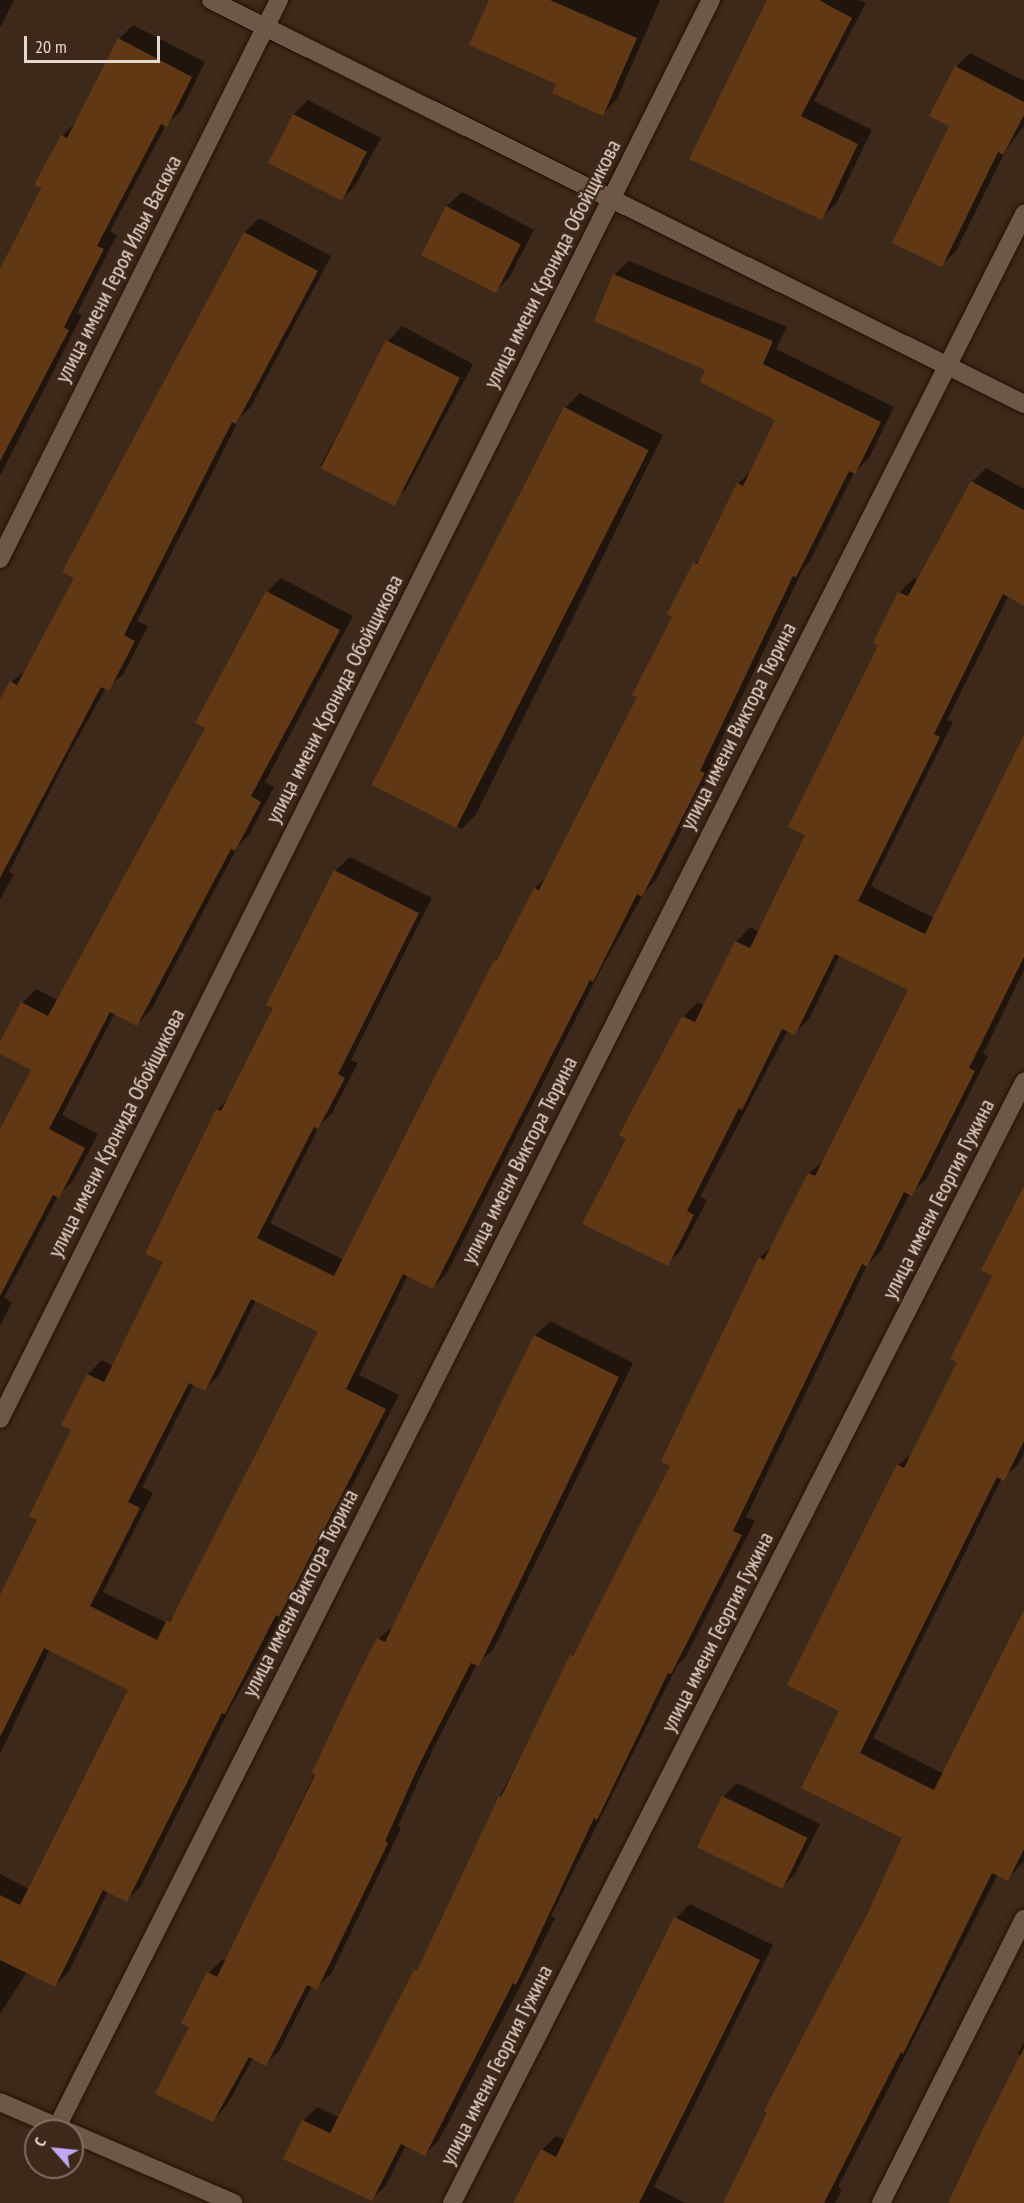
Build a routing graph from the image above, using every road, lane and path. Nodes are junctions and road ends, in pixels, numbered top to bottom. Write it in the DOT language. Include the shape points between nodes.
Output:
graph roads {
  1 [pos="211,0"];
  2 [pos="279,0"];
  3 [pos="711,0"];
  4 [pos="266,27"];
  5 [pos="612,199"];
  6 [pos="1024,214"];
  7 [pos="947,366"];
  8 [pos="1024,404"];
  9 [pos="0,559"];
  10 [pos="1024,1082"];
  11 [pos="0,1419"];
  12 [pos="1024,1919"];
  13 [pos="0,2102"];
  14 [pos="39,2119"];
  15 [pos="70,2119"];
  16 [pos="84,2138"];
  17 [pos="234,2203"];
  18 [pos="452,2203"];
  19 [pos="881,2203"];
  1 -- 4 [label="street"];
  2 -- 4 [label="street, улица имени Героя Ильи Васюка"];
  3 -- 5 [label="street, улица имени Кронида Обойщикова"];
  4 -- 5 [label="street"];
  4 -- 9 [label="street, улица имени Героя Ильи Васюка"];
  5 -- 7 [label="street"];
  5 -- 11 [label="street, улица имени Кронида Обойщикова"];
  6 -- 7 [label="street, улица имени Виктора Тюрина"];
  7 -- 8 [label="street"];
  7 -- 15 [label="street, улица имени Виктора Тюрина"];
  10 -- 18 [label="street, улица имени Георгия Гужина"];
  12 -- 19 [label="street"];
  13 -- 14 [label="street"];
  16 -- 17 [label="street"];
}
